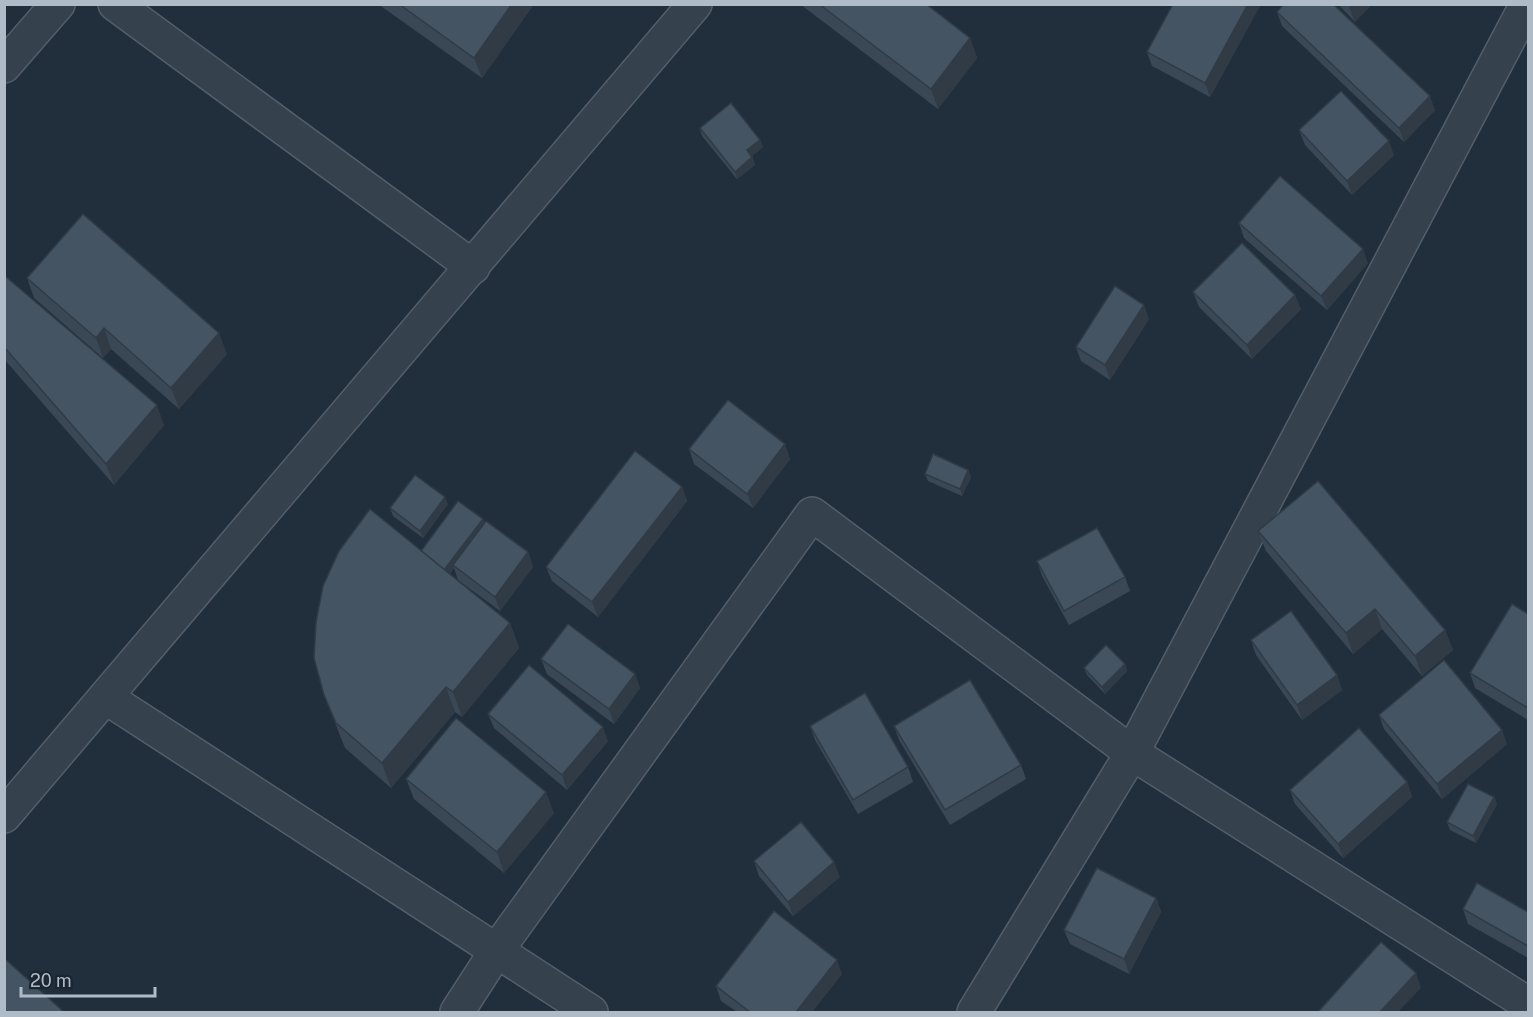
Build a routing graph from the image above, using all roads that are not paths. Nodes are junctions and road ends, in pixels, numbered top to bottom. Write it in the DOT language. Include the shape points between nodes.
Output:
graph roads {
  1 [pos="58,4"];
  2 [pos="115,4"];
  3 [pos="695,4"];
  4 [pos="1527,4"];
  5 [pos="4,66"];
  6 [pos="473,267"];
  7 [pos="106,698"];
  8 [pos="1132,753"];
  9 [pos="4,816"];
  10 [pos="497,950"];
  11 [pos="1528,1004"];
  12 [pos="457,1012"];
  13 [pos="591,1012"];
  14 [pos="974,1012"];
  1 -- 5 [label="street"];
  2 -- 6 [label="street"];
  3 -- 6 [label="street"];
  4 -- 8 [label="street"];
  6 -- 7 [label="street"];
  7 -- 9 [label="street"];
  7 -- 10 [label="street"];
  8 -- 10 [label="street" via="812,514"];
  8 -- 11 [label="street"];
  8 -- 14 [label="street"];
  10 -- 12 [label="street"];
  10 -- 13 [label="street"];
}
